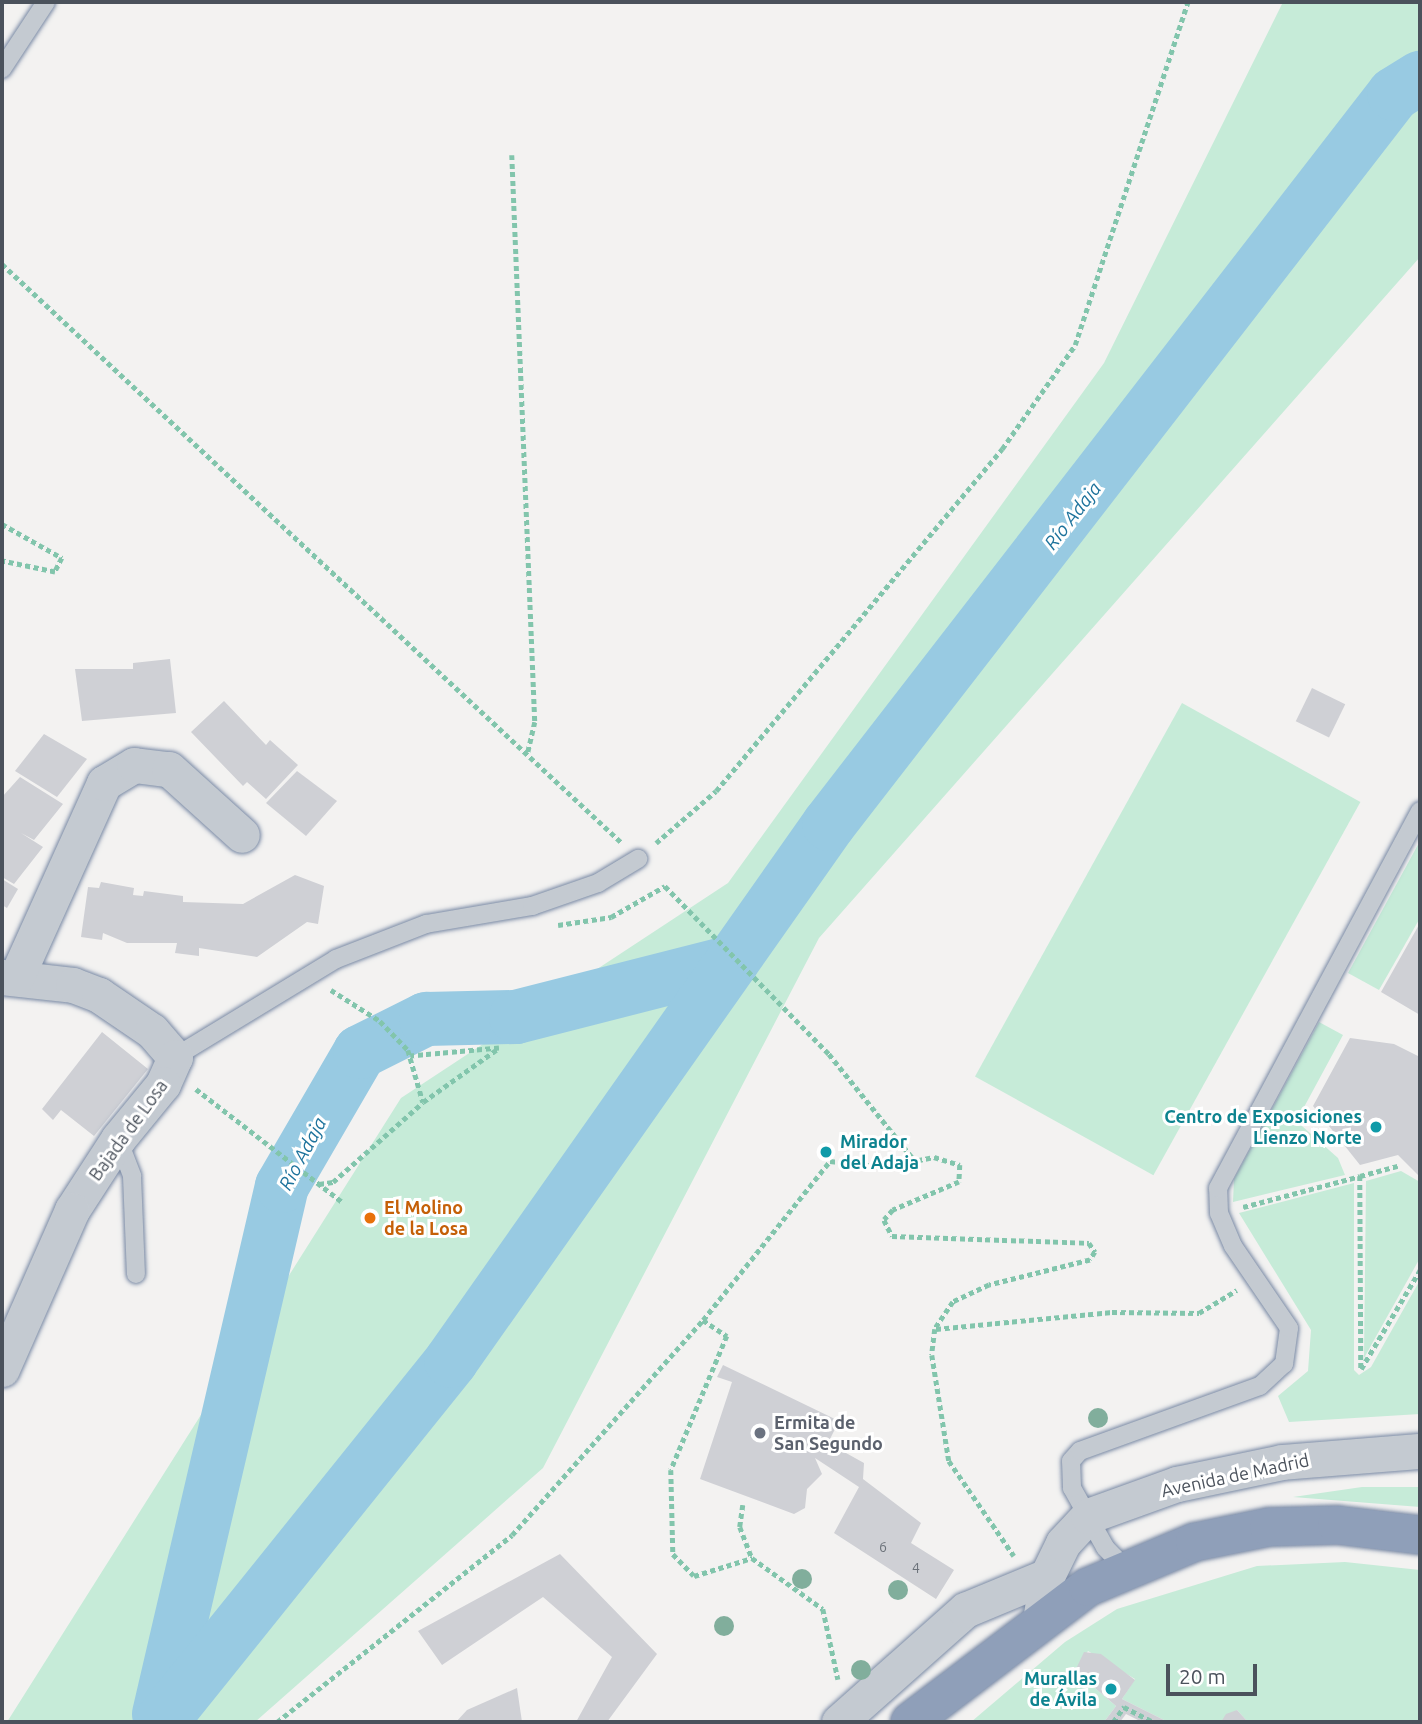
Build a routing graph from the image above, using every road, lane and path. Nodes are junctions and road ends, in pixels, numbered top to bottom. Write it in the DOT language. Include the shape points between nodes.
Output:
graph roads {
  1 [pos="46,2"];
  2 [pos="1188,2"];
  3 [pos="2,69"];
  4 [pos="512,155"];
  5 [pos="2,264"];
  6 [pos="2,524"];
  7 [pos="2,561"];
  8 [pos="528,753"];
  9 [pos="1420,811"];
  10 [pos="242,835"];
  11 [pos="638,859"];
  12 [pos="589,923"];
  13 [pos="317,971"];
  14 [pos="9,978"];
  15 [pos="410,1056"];
  16 [pos="173,1063"];
  17 [pos="424,1102"];
  18 [pos="118,1139"];
  19 [pos="915,1161"];
  20 [pos="1398,1166"];
  21 [pos="1360,1176"];
  22 [pos="319,1184"];
  23 [pos="342,1202"];
  24 [pos="1219,1213"];
  25 [pos="1420,1270"];
  26 [pos="135,1274"];
  27 [pos="1250,1275"];
  28 [pos="703,1320"];
  29 [pos="935,1329"];
  30 [pos="2,1370"];
  31 [pos="1420,1451"];
  32 [pos="743,1505"];
  33 [pos="1088,1516"];
  34 [pos="1420,1535"];
  35 [pos="752,1558"];
  36 [pos="1125,1568"];
  37 [pos="1037,1579"];
  38 [pos="1040,1621"];
  39 [pos="277,1722"];
  40 [pos="839,1722"];
  41 [pos="910,1722"];
  42 [pos="1113,1722"];
  43 [pos="1153,1722"];
  1 -- 3 [label="lane"];
  2 -- 11 [label="path" via="1075,345 1002,449 716,791"];
  4 -- 8 [label="path" via="535,722"];
  5 -- 8 [label="path"];
  6 -- 7 [label="path" via="62,558 55,572"];
  8 -- 11 [label="path"];
  9 -- 24 [label="lane" via="1227,1168 1218,1188"];
  10 -- 14 [label="street" via="169,769 134,765 104,783"];
  11 -- 13 [label="lane" via="598,883 532,906 426,924"];
  12 -- 19 [label="path" via="665,886 829,1054"];
  13 -- 15 [label="path" via="337,995 380,1021"];
  13 -- 16 [label="lane"];
  14 -- 16 [label="street" via="99,995 152,1031"];
  15 -- 17 [label="path"];
  15 -- 17 [label="path" via="499,1048"];
  16 -- 18 [label="street, Bajada de Losa"];
  16 -- 22 [label="path"];
  17 -- 22 [label="path" via="333,1182"];
  18 -- 26 [label="lane" via="132,1176"];
  18 -- 30 [label="street, Bajada de Losa" via="72,1210"];
  19 -- 28 [label="path" via="884,1167 830,1161"];
  19 -- 29 [label="path" via="950,1158 964,1174 893,1210 884,1220 892,1236 1089,1243 1095,1252 1090,1260 989,1285 953,1302"];
  20 -- 21 [label="path"];
  21 -- 24 [label="path"];
  21 -- 25 [label="path" via="1361,1369"];
  22 -- 23 [label="path"];
  24 -- 27 [label="lane"];
  27 -- 29 [label="path" via="1228,1300 1199,1313 1112,1312"];
  27 -- 33 [label="lane" via="1289,1328 1284,1364 1259,1386 1080,1451 1068,1475"];
  28 -- 35 [label="path" via="727,1336 671,1470 673,1555 694,1576"];
  28 -- 39 [label="path" via="512,1535"];
  29 -- 37 [label="path" via="932,1355 949,1461"];
  31 -- 33 [label="street, Avenida de Madrid" via="1282,1462 1177,1484"];
  32 -- 35 [label="path" via="740,1527"];
  33 -- 36 [label="lane"];
  33 -- 37 [label="street, Avenida de Madrid"];
  34 -- 36 [label="highway" via="1337,1525 1269,1528 1195,1542"];
  35 -- 40 [label="path" via="822,1609 838,1658"];
  36 -- 38 [label="highway"];
  37 -- 38 [label="street, Avenida de Madrid"];
  37 -- 40 [label="street" via="965,1610"];
  38 -- 41 [label="highway"];
  42 -- 43 [label="path" via="1124,1707"];
}
